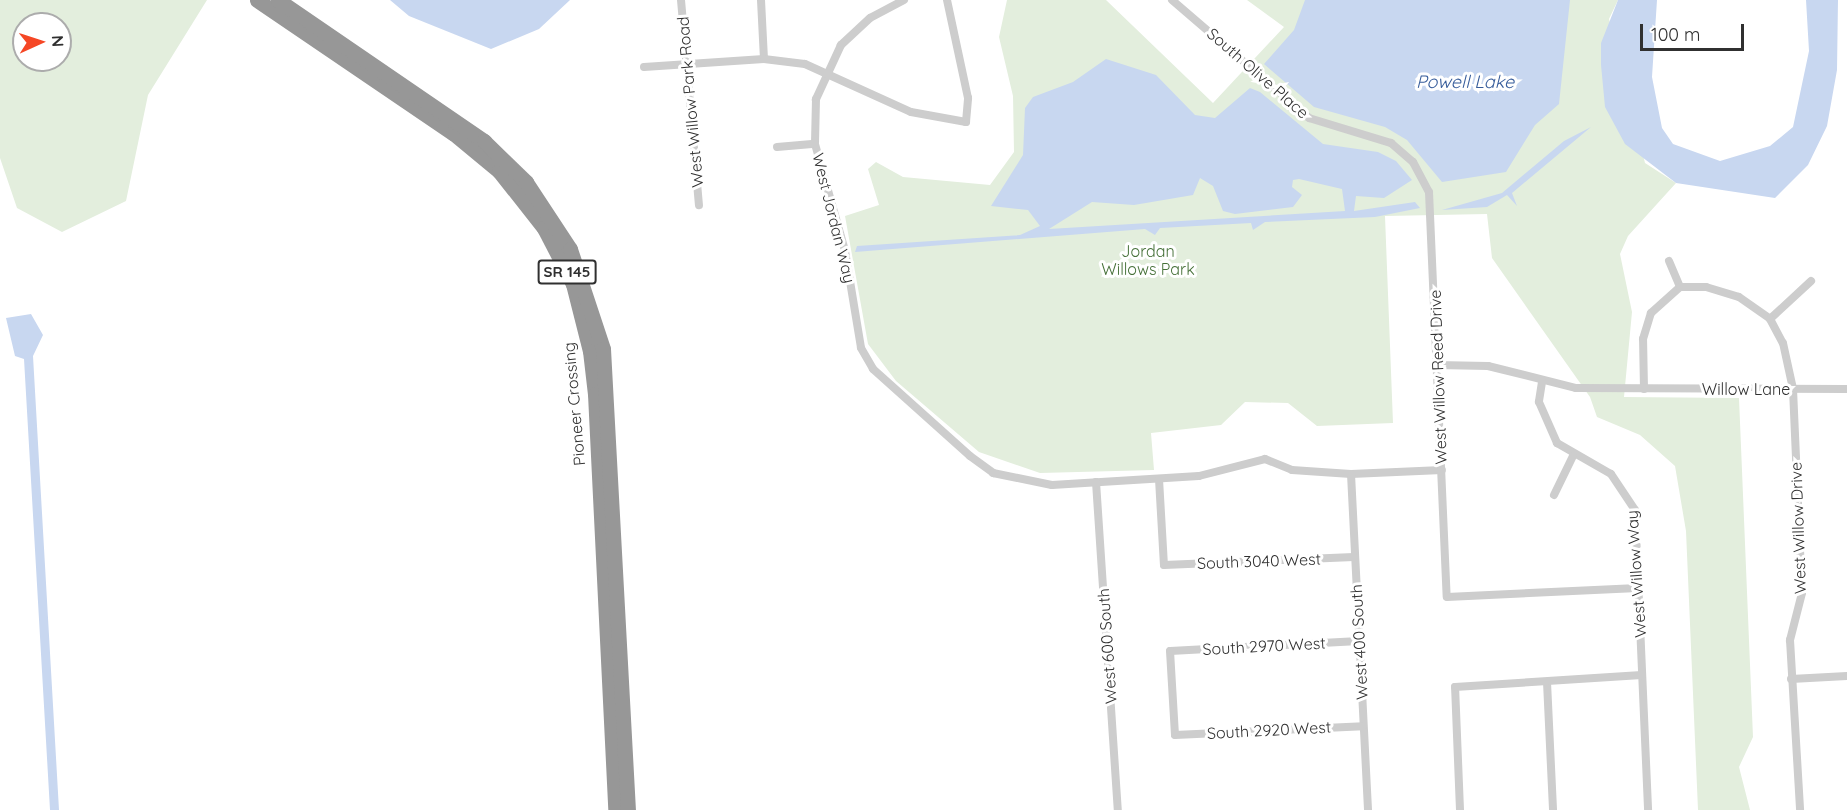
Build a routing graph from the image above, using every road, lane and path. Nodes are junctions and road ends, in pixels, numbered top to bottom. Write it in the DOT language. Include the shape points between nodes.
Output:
graph roads {
  1 [pos="257,0"];
  2 [pos="278,0"];
  3 [pos="681,0"];
  4 [pos="761,0"];
  5 [pos="904,0"];
  6 [pos="947,0"];
  7 [pos="1172,0"];
  8 [pos="764,59"];
  9 [pos="684,64"];
  10 [pos="644,67"];
  11 [pos="825,73"];
  12 [pos="815,144"];
  13 [pos="777,147"];
  14 [pos="1413,162"];
  15 [pos="699,204"];
  16 [pos="1669,261"];
  17 [pos="1811,281"];
  18 [pos="1680,287"];
  19 [pos="1770,319"];
  20 [pos="1437,365"];
  21 [pos="1542,382"];
  22 [pos="1644,389"];
  23 [pos="1793,389"];
  24 [pos="1847,389"];
  25 [pos="1573,456"];
  26 [pos="1442,470"];
  27 [pos="1351,474"];
  28 [pos="1159,479"];
  29 [pos="1096,482"];
  30 [pos="1554,495"];
  31 [pos="1354,557"];
  32 [pos="1638,588"];
  33 [pos="1359,641"];
  34 [pos="1642,675"];
  35 [pos="1847,676"];
  36 [pos="1791,679"];
  37 [pos="1547,681"];
  38 [pos="1363,726"];
  39 [pos="1175,735"];
  40 [pos="615,810"];
  41 [pos="628,810"];
  42 [pos="1118,810"];
  43 [pos="1368,810"];
  44 [pos="1460,810"];
  45 [pos="1553,810"];
  46 [pos="1648,810"];
  47 [pos="1800,810"];
  1 -- 40 [label="highway, Pioneer Crossing / SR 145" via="475,150 516,190 560,255 583,319 595,394"];
  2 -- 41 [label="highway, Pioneer Crossing / SR 145" via="484,141 540,200 575,260 603,349"];
  3 -- 9 [label="street, West Willow Park Road"];
  4 -- 8 [label="street"];
  5 -- 11 [label="street, West Jordan Way" via="870,18 841,45"];
  6 -- 11 [label="street" via="968,98 966,122 911,112"];
  7 -- 14 [label="street, South Olive Place" via="1309,118 1390,143"];
  8 -- 9 [label="street"];
  8 -- 11 [label="street"];
  9 -- 10 [label="street"];
  9 -- 15 [label="street, West Willow Park Road"];
  11 -- 12 [label="street, West Jordan Way" via="816,99"];
  12 -- 13 [label="street"];
  12 -- 29 [label="street, West Jordan Way" via="845,250 861,348 873,369 993,472 1052,485"];
  14 -- 20 [label="street, West Willow Reed Drive" via="1429,192"];
  16 -- 18 [label="street"];
  17 -- 19 [label="street"];
  18 -- 19 [label="street" via="1706,287 1740,297"];
  18 -- 22 [label="street" via="1661,300 1643,339"];
  19 -- 23 [label="street, West Willow Drive" via="1784,343"];
  20 -- 21 [label="street, Willow Lane" via="1488,366"];
  20 -- 26 [label="street, West Willow Reed Drive"];
  21 -- 22 [label="street, Willow Lane"];
  21 -- 25 [label="street, West Willow Way" via="1539,402 1546,428"];
  22 -- 23 [label="street, Willow Lane"];
  23 -- 24 [label="street, Willow Lane"];
  23 -- 36 [label="street, West Willow Drive" via="1802,593 1790,640"];
  25 -- 30 [label="street"];
  25 -- 32 [label="street, West Willow Way" via="1611,474 1627,492 1635,510"];
  26 -- 27 [label="street"];
  26 -- 32 [label="street, West Willow Reed Drive" via="1447,597"];
  27 -- 28 [label="street" via="1292,470 1265,459 1200,476"];
  27 -- 31 [label="street, West 400 South"];
  28 -- 29 [label="street"];
  28 -- 31 [label="street, South 3040 West" via="1164,565"];
  29 -- 42 [label="street, West 600 South"];
  31 -- 33 [label="street, West 400 South"];
  32 -- 34 [label="street, West Willow Way"];
  33 -- 38 [label="street, West 400 South"];
  33 -- 39 [label="street, South 2970 West" via="1170,651"];
  34 -- 37 [label="street"];
  34 -- 46 [label="street, West Willow Way"];
  35 -- 36 [label="street"];
  36 -- 47 [label="street, West Willow Drive"];
  37 -- 44 [label="street" via="1455,687"];
  37 -- 45 [label="street"];
  38 -- 39 [label="street, South 2920 West"];
  38 -- 43 [label="street, West 400 South"];
}
